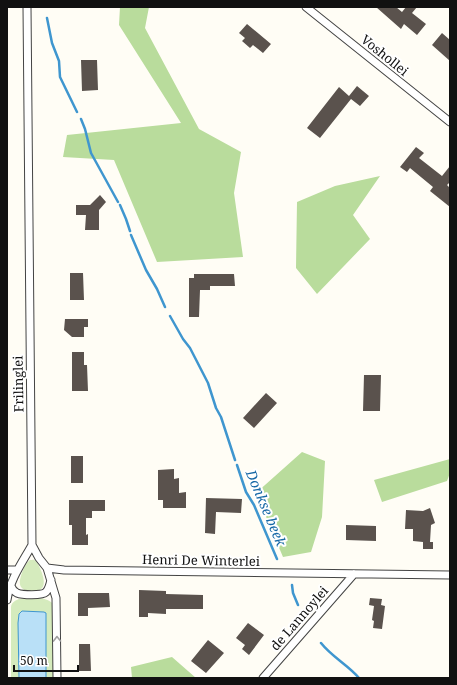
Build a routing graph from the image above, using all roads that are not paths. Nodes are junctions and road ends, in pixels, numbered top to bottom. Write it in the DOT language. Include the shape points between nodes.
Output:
graph roads {
  1 [pos="27,7"];
  2 [pos="306,7"];
  3 [pos="450,122"];
  4 [pos="32,545"];
  5 [pos="47,568"];
  6 [pos="7,570"];
  7 [pos="17,570"];
  8 [pos="354,574"];
  9 [pos="450,576"];
  10 [pos="51,580"];
  11 [pos="11,586"];
  12 [pos="7,600"];
  13 [pos="57,678"];
  14 [pos="263,678"];
  1 -- 4 [label="street, Frilinglei"];
  2 -- 3 [label="street, Voshollei"];
  4 -- 5 [label="street"];
  4 -- 7 [label="street"];
  5 -- 8 [label="street, Henri De Winterlei"];
  5 -- 10 [label="street"];
  6 -- 7 [label="street"];
  7 -- 11 [label="street"];
  8 -- 9 [label="street, Henri De Winterlei"];
  8 -- 14 [label="street, de Lannoylei"];
  10 -- 11 [label="street" via="49,588 43,594 18,594"];
  13 -- 10 [label="street, one-way" via="56,598"];
  11 -- 12 [label="street"];
}
